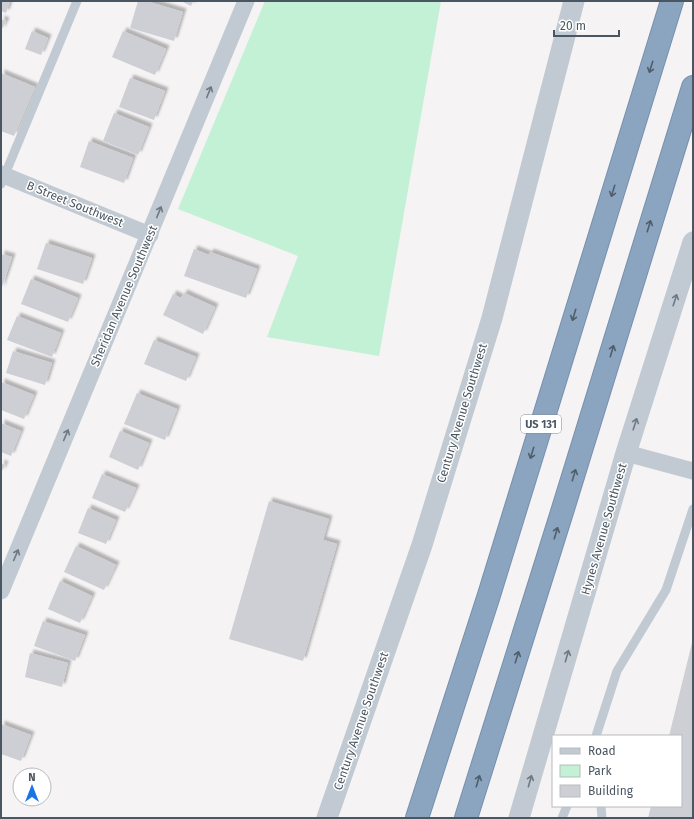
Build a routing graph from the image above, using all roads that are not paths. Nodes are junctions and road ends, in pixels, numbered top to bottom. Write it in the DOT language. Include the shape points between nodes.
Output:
graph roads {
  1 [pos="77,1"];
  2 [pos="246,1"];
  3 [pos="574,1"];
  4 [pos="672,1"];
  5 [pos="691,96"];
  6 [pos="2,178"];
  7 [pos="150,235"];
  8 [pos="693,242"];
  9 [pos="626,453"];
  10 [pos="693,471"];
  11 [pos="693,509"];
  12 [pos="1,591"];
  13 [pos="596,735"];
  14 [pos="568,807"];
  15 [pos="601,807"];
  16 [pos="327,818"];
  17 [pos="417,818"];
  18 [pos="466,818"];
  19 [pos="519,818"];
  20 [pos="562,818"];
  21 [pos="602,818"];
  1 -- 6 [label="lane"];
  7 -- 2 [label="street, Sheridan Avenue Southwest, one-way"];
  3 -- 16 [label="street, Century Avenue Southwest" via="492,318 422,546"];
  4 -- 17 [label="highway, US 131, one-way" via="489,595"];
  18 -- 5 [label="highway, one-way"];
  6 -- 7 [label="street, B Street Southwest"];
  12 -- 7 [label="street, Sheridan Avenue Southwest, one-way"];
  9 -- 8 [label="street, Hynes Avenue Southwest, one-way"];
  9 -- 10 [label="street"];
  19 -- 9 [label="street, Hynes Avenue Southwest, one-way"];
  11 -- 13 [label="lane" via="666,590 617,671"];
  14 -- 20 [label="lane"];
  15 -- 21 [label="lane"];
}
